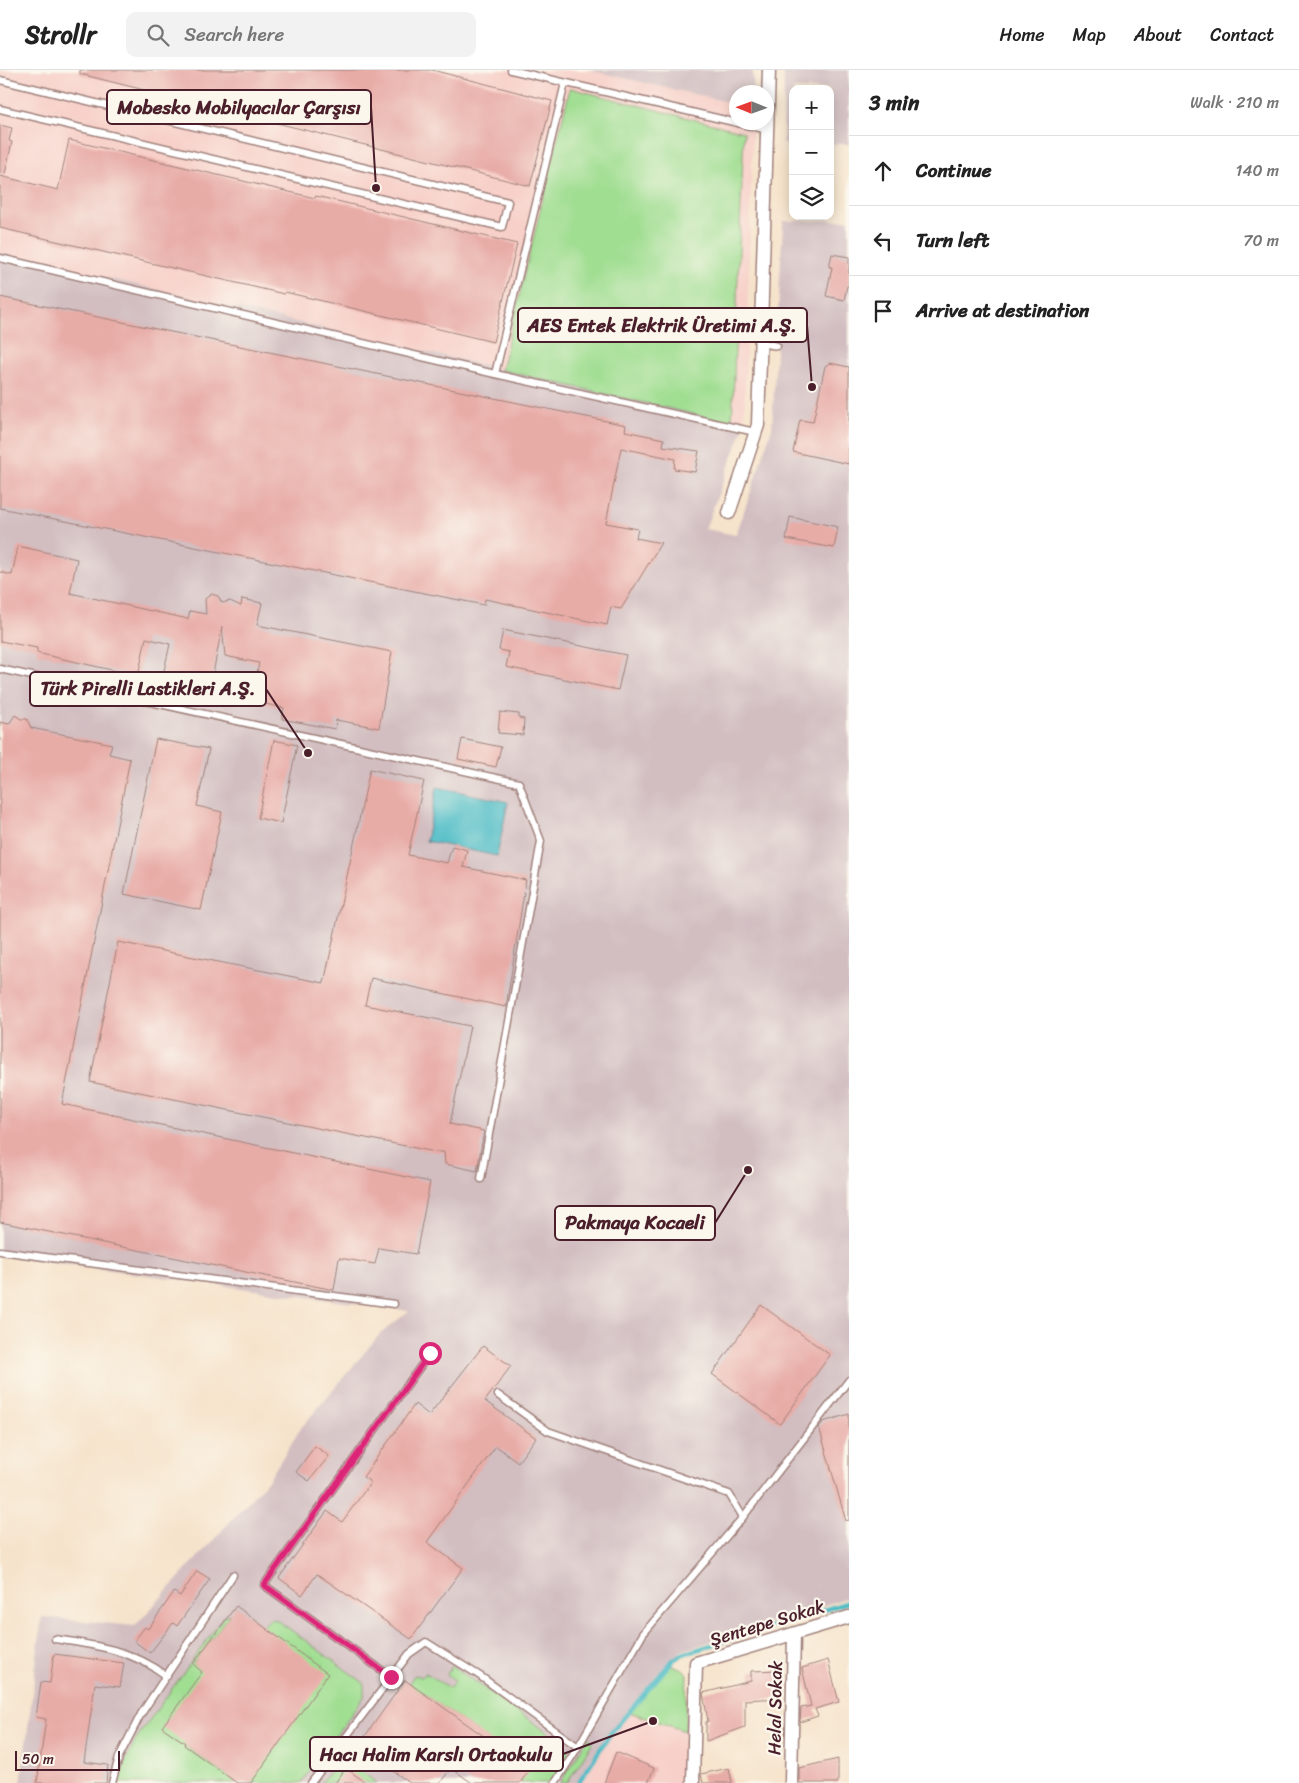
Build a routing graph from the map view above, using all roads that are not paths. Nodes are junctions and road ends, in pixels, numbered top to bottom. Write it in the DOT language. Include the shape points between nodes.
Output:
graph roads {
  1 [pos="511,70"];
  2 [pos="769,70"];
  3 [pos="0,80"];
  4 [pos="565,83"];
  5 [pos="769,85"];
  6 [pos="0,108"];
  7 [pos="729,121"];
  8 [pos="768,130"];
  9 [pos="0,258"];
  10 [pos="760,343"];
  11 [pos="776,346"];
  12 [pos="495,374"];
  13 [pos="756,432"];
  14 [pos="729,513"];
  15 [pos="0,669"];
  16 [pos="481,1179"];
  17 [pos="0,1251"];
  18 [pos="394,1304"];
  19 [pos="430,1353"];
  20 [pos="849,1380"];
  21 [pos="498,1395"];
  22 [pos="743,1517"];
  23 [pos="233,1575"];
  24 [pos="849,1617"];
  25 [pos="794,1634"];
  26 [pos="54,1639"];
  27 [pos="167,1676"];
  28 [pos="391,1677"];
  29 [pos="578,1746"];
  30 [pos="112,1783"];
  31 [pos="311,1783"];
  32 [pos="555,1783"];
  33 [pos="693,1783"];
  34 [pos="792,1783"];
  1 -- 4 [label="lane"];
  2 -- 5 [label="street"];
  3 -- 6 [label="lane" via="508,202 502,227"];
  4 -- 7 [label="lane"];
  4 -- 12 [label="lane"];
  8 -- 10 [label="street"];
  9 -- 12 [label="lane"];
  10 -- 11 [label="lane"];
  10 -- 13 [label="street"];
  12 -- 13 [label="lane"];
  13 -- 14 [label="street"];
  15 -- 16 [label="lane" via="519,783 541,841"];
  17 -- 18 [label="lane"];
  19 -- 28 [label="lane" via="264,1585"];
  20 -- 22 [label="lane"];
  21 -- 22 [label="lane" via="548,1431 729,1494"];
  22 -- 29 [label="lane" via="643,1634"];
  23 -- 27 [label="lane"];
  24 -- 25 [label="street, Şentepe Sokak"];
  25 -- 33 [label="street, Şentepe Sokak" via="696,1663"];
  25 -- 34 [label="street, Helal Sokak"];
  26 -- 27 [label="lane" via="108,1647 151,1664"];
  27 -- 30 [label="lane" via="119,1757"];
  28 -- 29 [label="lane" via="409,1654 426,1642"];
  28 -- 31 [label="lane"];
  29 -- 32 [label="lane"];
}
